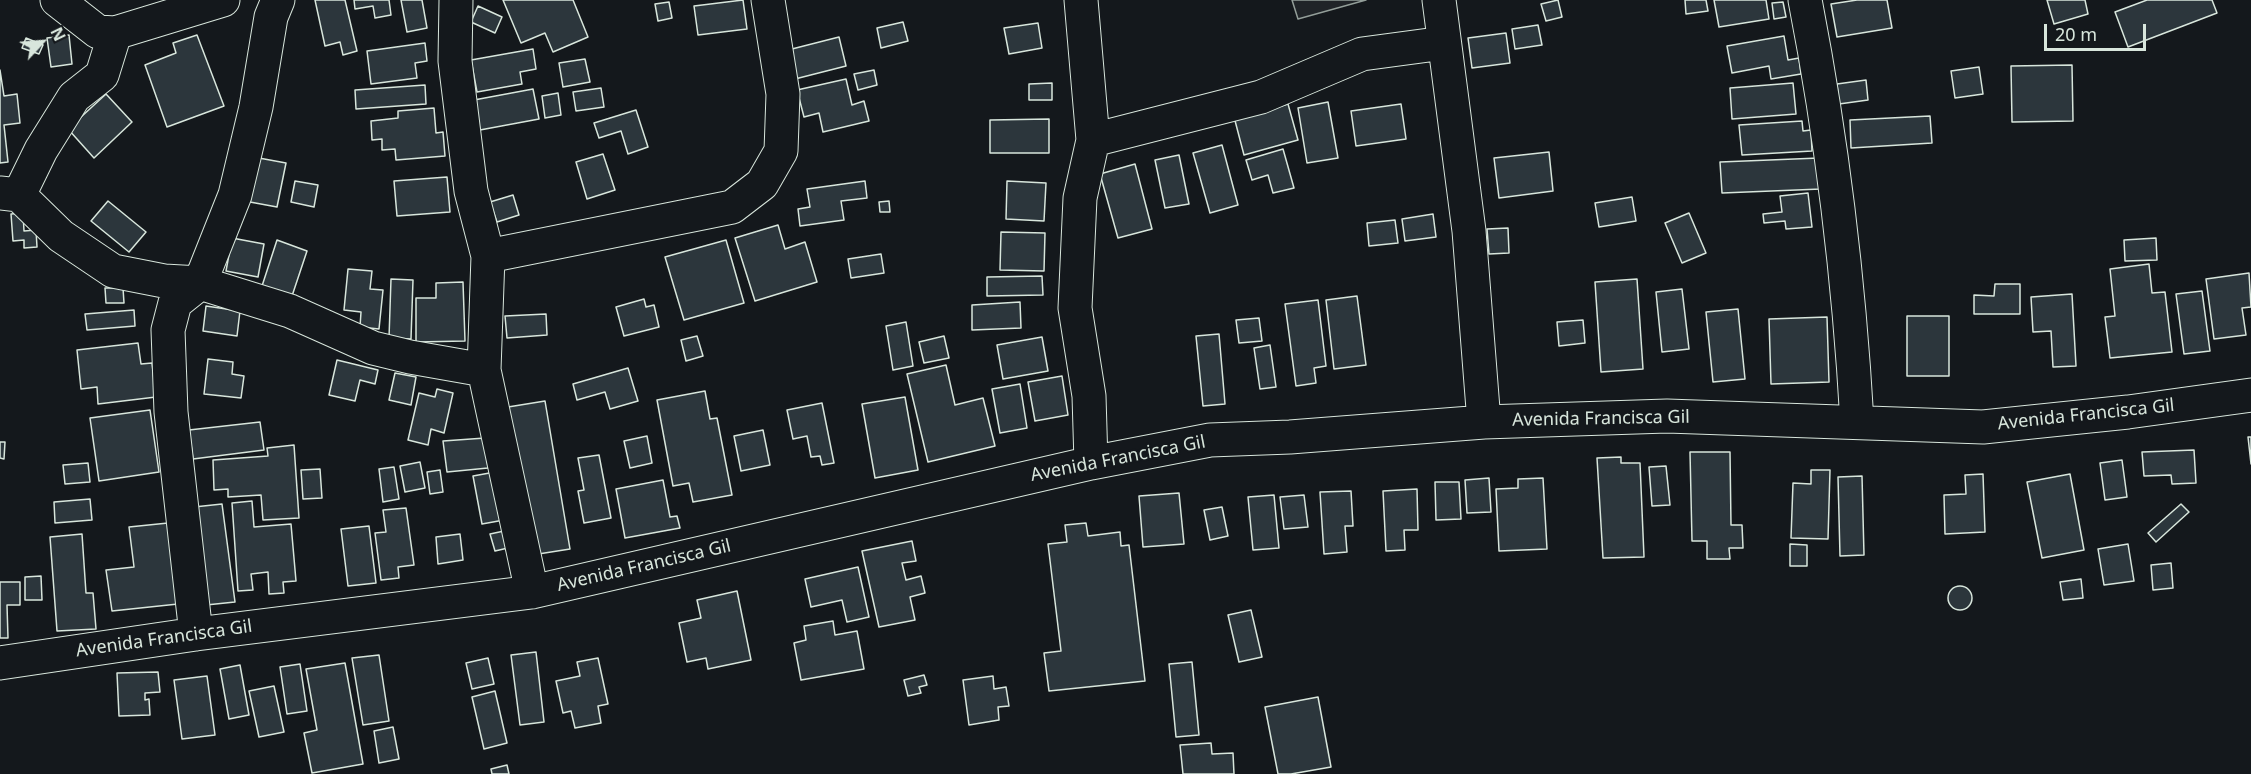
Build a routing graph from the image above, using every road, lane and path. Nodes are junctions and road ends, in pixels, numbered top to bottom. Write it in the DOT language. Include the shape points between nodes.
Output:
graph roads {
  1 [pos="57,0"];
  2 [pos="223,0"];
  3 [pos="278,0"];
  4 [pos="456,0"];
  5 [pos="768,0"];
  6 [pos="1081,0"];
  7 [pos="1439,0"];
  8 [pos="1805,0"];
  9 [pos="116,33"];
  10 [pos="1444,43"];
  11 [pos="1093,140"];
  12 [pos="10,194"];
  13 [pos="489,256"];
  14 [pos="200,283"];
  15 [pos="484,370"];
  16 [pos="2251,395"];
  17 [pos="1484,422"];
  18 [pos="1857,422"];
  19 [pos="1091,463"];
  20 [pos="532,592"];
  21 [pos="196,634"];
  22 [pos="0,663"];
  1 -- 9 [label="street" via="98,32"];
  2 -- 9 [label="street"];
  3 -- 14 [label="street" via="271,17 256,107 235,195"];
  4 -- 13 [label="street" via="455,61 471,191"];
  5 -- 13 [label="street" via="783,94 781,151 762,184 732,207"];
  6 -- 11 [label="street"];
  7 -- 10 [label="street"];
  8 -- 18 [label="street" via="1837,197"];
  9 -- 12 [label="street" via="102,75 74,97"];
  10 -- 11 [label="street" via="1362,54 1261,97"];
  10 -- 17 [label="street" via="1469,231"];
  11 -- 19 [label="street" via="1080,198 1075,308 1089,396"];
  12 -- 14 [label="street" via="60,236 113,272"];
  13 -- 15 [label="street"];
  14 -- 15 [label="street" via="290,311 373,348"];
  14 -- 21 [label="street" via="175,303 168,330 171,412"];
  15 -- 20 [label="street"];
  16 -- 18 [label="street, Avenida Francisca Gil" via="1983,427"];
  17 -- 18 [label="street, Avenida Francisca Gil" via="1667,416"];
  17 -- 19 [label="street, Avenida Francisca Gil" via="1209,440"];
  19 -- 20 [label="street, Avenida Francisca Gil"];
  20 -- 21 [label="street, Avenida Francisca Gil"];
  21 -- 22 [label="street, Avenida Francisca Gil"];
}
